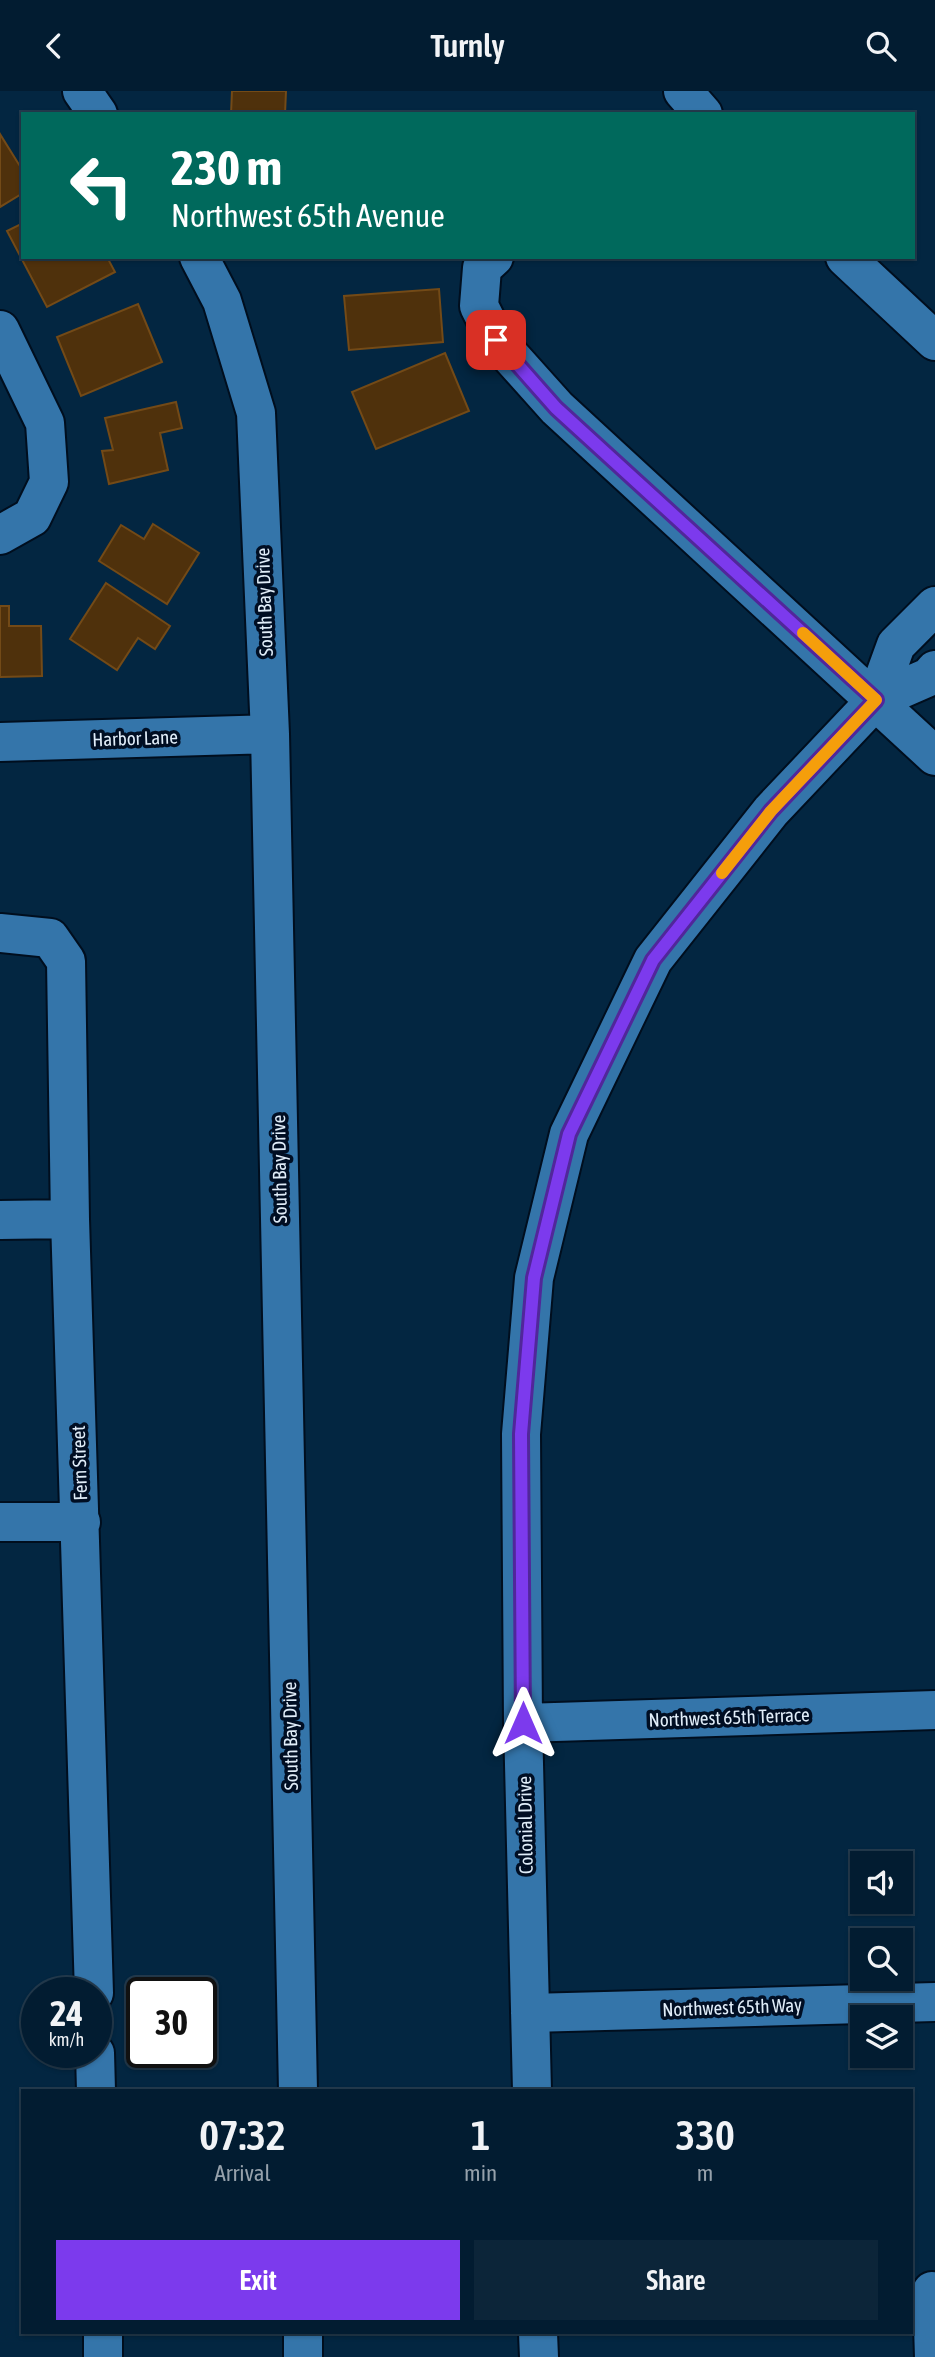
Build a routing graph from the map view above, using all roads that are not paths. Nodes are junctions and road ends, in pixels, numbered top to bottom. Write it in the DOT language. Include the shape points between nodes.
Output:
graph roads {
  1 [pos="82,91"];
  2 [pos="97,112"];
  3 [pos="200,259"];
  4 [pos="492,259"];
  5 [pos="847,259"];
  6 [pos="0,330"];
  7 [pos="935,341"];
  8 [pos="16,526"];
  9 [pos="935,605"];
  10 [pos="935,670"];
  11 [pos="876,700"];
  12 [pos="270,734"];
  13 [pos="0,742"];
  14 [pos="935,756"];
  15 [pos="0,933"];
  16 [pos="70,1219"];
  17 [pos="0,1220"];
  18 [pos="0,1522"];
  19 [pos="81,1522"];
  20 [pos="935,1710"];
  21 [pos="523,1723"];
  22 [pos="93,1977"];
  23 [pos="935,2002"];
  24 [pos="530,2013"];
  25 [pos="95,2068"];
  26 [pos="96,2089"];
  27 [pos="298,2089"];
  28 [pos="532,2089"];
  29 [pos="926,2291"];
  30 [pos="103,2334"];
  31 [pos="303,2334"];
  32 [pos="538,2334"];
  33 [pos="103,2357"];
  34 [pos="303,2357"];
  35 [pos="539,2357"];
  36 [pos="933,2357"];
  1 -- 2 [label="street"];
  3 -- 12 [label="street, South Bay Drive" via="222,301 256,413"];
  4 -- 11 [label="street" via="482,268 479,306 496,340 556,408"];
  5 -- 7 [label="street"];
  6 -- 8 [label="street" via="45,423 50,482"];
  9 -- 11 [label="street, Colonial Drive" via="896,645"];
  10 -- 11 [label="street, Colonial Drive" via="929,677"];
  11 -- 14 [label="street"];
  11 -- 21 [label="street, Colonial Drive" via="771,811 653,960 569,1134 534,1278 521,1434"];
  12 -- 13 [label="street, Harbor Lane"];
  12 -- 27 [label="street, South Bay Drive"];
  15 -- 16 [label="street, Fern Street" via="50,938 66,961"];
  16 -- 17 [label="street"];
  16 -- 19 [label="street, Fern Street"];
  18 -- 19 [label="street"];
  19 -- 22 [label="street, Fern Street"];
  20 -- 21 [label="street, Northwest 65th Terrace"];
  21 -- 24 [label="street, Colonial Drive"];
  23 -- 24 [label="street, Northwest 65th Way"];
  24 -- 28 [label="street, Colonial Drive"];
  25 -- 26 [label="street"];
  29 -- 36 [label="street"];
  30 -- 33 [label="street"];
  31 -- 34 [label="street"];
  32 -- 35 [label="street"];
}
